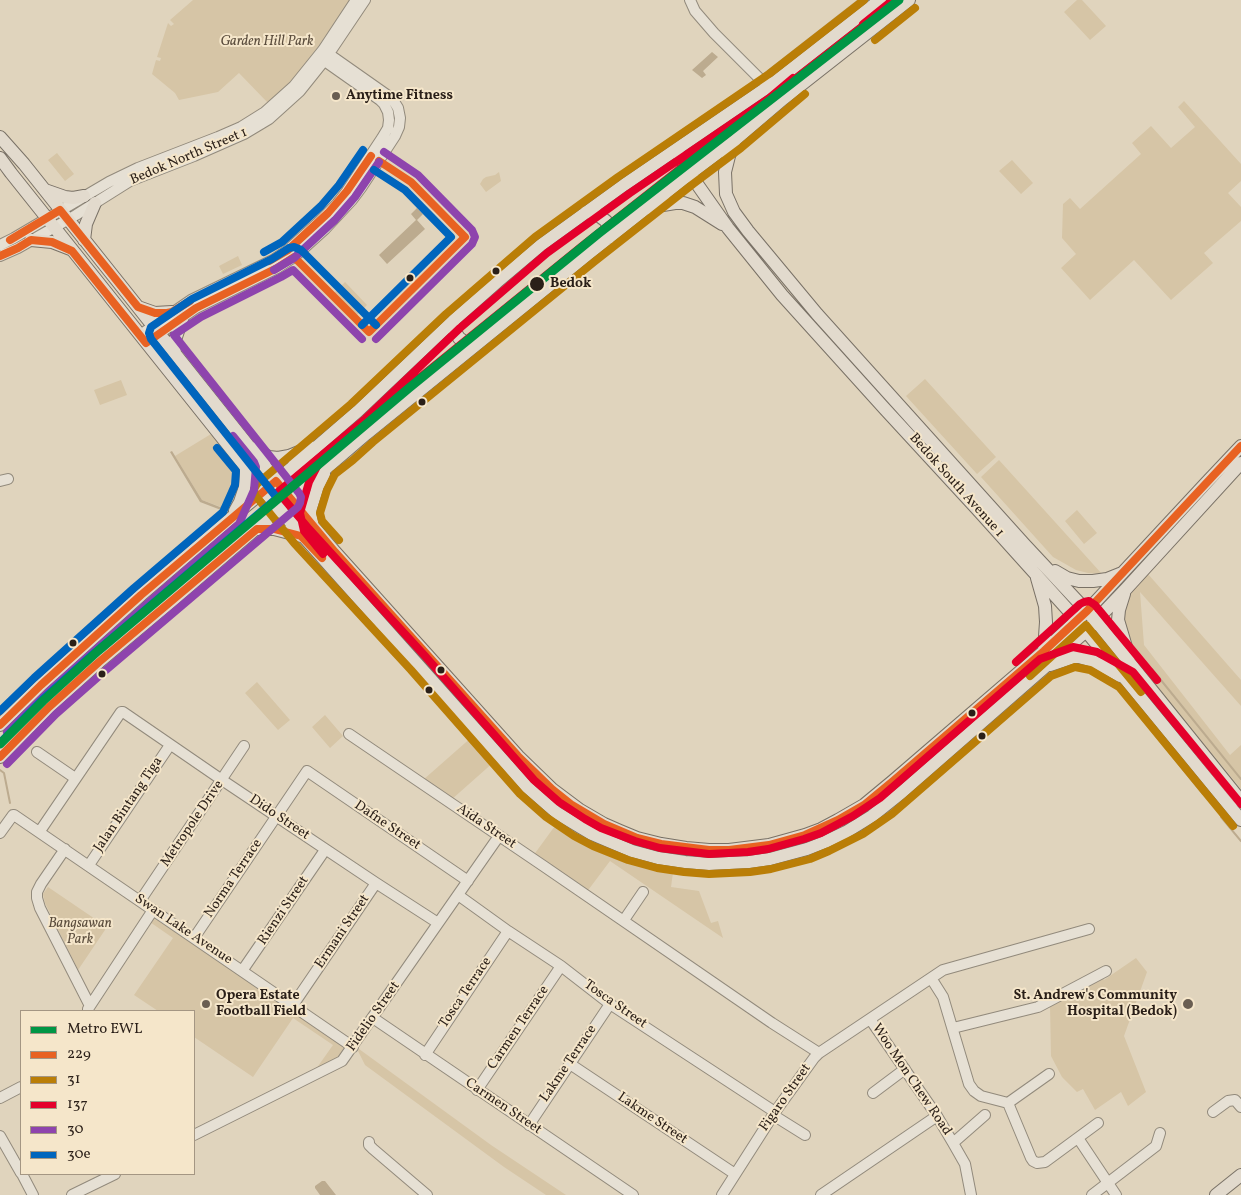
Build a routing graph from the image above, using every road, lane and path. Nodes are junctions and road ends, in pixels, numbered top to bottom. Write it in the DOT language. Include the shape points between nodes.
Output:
graph roads {
  1 [pos="356,0"];
  2 [pos="365,0"];
  3 [pos="689,0"];
  4 [pos="880,0"];
  5 [pos="909,0"];
  6 [pos="323,56"];
  7 [pos="776,82"];
  8 [pos="755,96"];
  9 [pos="0,137"];
  10 [pos="735,140"];
  11 [pos="676,150"];
  12 [pos="0,158"];
  13 [pos="690,174"];
  14 [pos="45,190"];
  15 [pos="84,196"];
  16 [pos="95,203"];
  17 [pos="586,212"];
  18 [pos="639,213"];
  19 [pos="64,214"];
  20 [pos="50,223"];
  21 [pos="728,228"];
  22 [pos="608,238"];
  23 [pos="32,240"];
  24 [pos="84,240"];
  25 [pos="0,245"];
  26 [pos="72,250"];
  27 [pos="0,256"];
  28 [pos="138,307"];
  29 [pos="178,314"];
  30 [pos="453,321"];
  31 [pos="156,330"];
  32 [pos="143,339"];
  33 [pos="474,346"];
  34 [pos="175,354"];
  35 [pos="323,441"];
  36 [pos="246,444"];
  37 [pos="1241,446"];
  38 [pos="1241,463"];
  39 [pos="246,468"];
  40 [pos="327,468"];
  41 [pos="276,481"];
  42 [pos="264,491"];
  43 [pos="291,499"];
  44 [pos="279,510"];
  45 [pos="231,518"];
  46 [pos="313,526"];
  47 [pos="257,529"];
  48 [pos="301,536"];
  49 [pos="1040,570"];
  50 [pos="1124,572"];
  51 [pos="1126,589"];
  52 [pos="142,594"];
  53 [pos="156,614"];
  54 [pos="1092,616"];
  55 [pos="1077,620"];
  56 [pos="1086,631"];
  57 [pos="1044,651"];
  58 [pos="1131,664"];
  59 [pos="1046,667"];
  60 [pos="1126,679"];
  61 [pos="0,725"];
  62 [pos="349,734"];
  63 [pos="170,745"];
  64 [pos="244,746"];
  65 [pos="37,752"];
  66 [pos="0,757"];
  67 [pos="307,771"];
  68 [pos="75,778"];
  69 [pos="222,780"];
  70 [pos="1241,801"];
  71 [pos="276,816"];
  72 [pos="1241,820"];
  73 [pos="40,831"];
  74 [pos="0,833"];
  75 [pos="499,836"];
  76 [pos="65,849"];
  77 [pos="325,850"];
  78 [pos="89,865"];
  79 [pos="468,881"];
  80 [pos="376,883"];
  81 [pos="643,892"];
  82 [pos="458,895"];
  83 [pos="140,901"];
  84 [pos="153,910"];
  85 [pos="624,920"];
  86 [pos="438,923"];
  87 [pos="1088,929"];
  88 [pos="508,931"];
  89 [pos="194,938"];
  90 [pos="561,966"];
  91 [pos="242,971"];
  92 [pos="1106,971"];
  93 [pos="931,978"];
  94 [pos="610,1004"];
  95 [pos="293,1006"];
  96 [pos="88,1008"];
  97 [pos="373,1018"];
  98 [pos="870,1019"];
  99 [pos="952,1028"];
  100 [pos="353,1047"];
  101 [pos="819,1053"];
  102 [pos="425,1055"];
  103 [pos="570,1064"];
  104 [pos="905,1069"];
  105 [pos="1049,1074"];
  106 [pos="20,1088"];
  107 [pos="477,1090"];
  108 [pos="874,1093"];
  109 [pos="0,1098"];
  110 [pos="1008,1103"];
  111 [pos="1241,1107"];
  112 [pos="1213,1112"];
  113 [pos="774,1114"];
  114 [pos="985,1115"];
  115 [pos="937,1116"];
  116 [pos="1098,1123"];
  117 [pos="529,1125"];
  118 [pos="1160,1133"];
  119 [pos="195,1135"];
  120 [pos="805,1135"];
  121 [pos="0,1136"];
  122 [pos="1078,1138"];
  123 [pos="369,1142"];
  124 [pos="953,1143"];
  125 [pos="17,1156"];
  126 [pos="735,1174"];
  127 [pos="23,1175"];
  128 [pos="113,1175"];
  129 [pos="1241,1175"];
  130 [pos="1241,1181"];
  131 [pos="1108,1184"];
  132 [pos="33,1195"];
  133 [pos="72,1195"];
  134 [pos="426,1195"];
  135 [pos="633,1195"];
  136 [pos="722,1195"];
  137 [pos="821,1195"];
  138 [pos="972,1195"];
  139 [pos="1092,1195"];
  140 [pos="1116,1195"];
  141 [pos="1216,1195"];
  142 [pos="1224,1195"];
  1 -- 6 [label="street, Bedok North Street 1"];
  2 -- 6 [label="street, Bedok North Street 1"];
  3 -- 7 [label="street" via="714,33 760,79"];
  3 -- 8 [label="street" via="695,15 752,81"];
  4 -- 7 [label="main road"];
  5 -- 10 [label="main road"];
  6 -- 15 [label="street, Bedok North Street 1" via="284,96 241,127 138,168"];
  6 -- 16 [label="street, Bedok North Street 1" via="295,97 259,125 194,156 140,176"];
  6 -- 29 [label="street" via="380,100 389,116 387,130 347,191 288,250 191,300"];
  7 -- 8 [label="main road"];
  8 -- 11 [label="main road"];
  9 -- 14 [label="main road"];
  10 -- 13 [label="main road"];
  10 -- 49 [label="main road, Bedok South Avenue 1" via="725,172 726,194 734,212 817,314"];
  11 -- 13 [label="main road, Bedok South Avenue 1"];
  11 -- 17 [label="main road"];
  12 -- 20 [label="main road"];
  13 -- 18 [label="main road"];
  13 -- 21 [label="main road, Bedok South Avenue 1"];
  14 -- 15 [label="main road" via="65,197"];
  14 -- 19 [label="main road"];
  15 -- 19 [label="street, Bedok North Street 1"];
  16 -- 19 [label="street, Bedok North Street 1"];
  16 -- 24 [label="main road" via="86,224"];
  17 -- 22 [label="main road" via="595,213 606,221 610,232"];
  17 -- 30 [label="main road"];
  18 -- 21 [label="main road" via="658,206 684,203 695,206"];
  18 -- 22 [label="main road"];
  19 -- 20 [label="street, Bedok North Street 1"];
  19 -- 24 [label="main road"];
  20 -- 23 [label="street"];
  20 -- 25 [label="street"];
  20 -- 26 [label="main road"];
  21 -- 49 [label="main road, Bedok South Avenue 1" via="806,323 977,508"];
  22 -- 33 [label="main road"];
  23 -- 26 [label="main road" via="52,242"];
  23 -- 27 [label="street"];
  24 -- 28 [label="main road"];
  26 -- 32 [label="main road"];
  28 -- 29 [label="main road" via="155,313"];
  28 -- 31 [label="main road"];
  29 -- 31 [label="street"];
  29 -- 34 [label="main road"];
  30 -- 33 [label="main road" via="459,338"];
  30 -- 35 [label="main road"];
  31 -- 32 [label="street"];
  31 -- 34 [label="main road"];
  32 -- 39 [label="main road"];
  33 -- 40 [label="main road"];
  34 -- 36 [label="main road"];
  35 -- 36 [label="main road" via="278,458 269,457"];
  35 -- 41 [label="main road"];
  36 -- 41 [label="main road"];
  37 -- 50 [label="main road"];
  38 -- 51 [label="main road"];
  39 -- 42 [label="main road"];
  39 -- 45 [label="main road" via="245,487"];
  40 -- 43 [label="main road"];
  40 -- 46 [label="main road" via="311,508"];
  41 -- 42 [label="main road"];
  41 -- 43 [label="main road"];
  42 -- 44 [label="main road"];
  42 -- 45 [label="main road"];
  43 -- 44 [label="main road"];
  43 -- 46 [label="main road"];
  44 -- 47 [label="main road"];
  44 -- 48 [label="main road"];
  45 -- 52 [label="main road"];
  46 -- 57 [label="main road" via="518,756 552,789 604,824 661,844 709,850 752,848 805,835 838,820 878,795"];
  47 -- 48 [label="main road" via="274,529"];
  47 -- 53 [label="main road"];
  48 -- 59 [label="main road" via="544,802 597,837 632,851 672,860 709,864 763,860 807,849 846,832 886,806"];
  49 -- 50 [label="main road" via="1093,582"];
  49 -- 54 [label="main road, Bedok South Avenue 1"];
  49 -- 55 [label="main road, Bedok South Avenue 1"];
  49 -- 57 [label="main road" via="1046,622"];
  50 -- 54 [label="main road"];
  51 -- 54 [label="main road"];
  51 -- 58 [label="main road" via="1118,620"];
  52 -- 53 [label="main road" via="153,600"];
  52 -- 61 [label="main road"];
  53 -- 66 [label="main road" via="49,707"];
  54 -- 55 [label="main road"];
  54 -- 56 [label="main road"];
  54 -- 58 [label="main road, Bedok South Avenue 1"];
  55 -- 56 [label="main road, Bedok South Avenue 1"];
  55 -- 57 [label="main road"];
  56 -- 59 [label="main road"];
  56 -- 60 [label="main road, Bedok South Avenue 1"];
  58 -- 70 [label="main road, Bedok South Avenue 1"];
  59 -- 60 [label="main road" via="1078,657"];
  60 -- 72 [label="main road, Bedok South Avenue 1"];
  62 -- 75 [label="street, Aida Street"];
  63 -- 68 [label="street, Dido Street" via="122,712"];
  63 -- 69 [label="street, Dido Street"];
  63 -- 78 [label="street, Jalan Bintang Tiga"];
  64 -- 69 [label="street, Metropole Drive"];
  65 -- 68 [label="street"];
  67 -- 71 [label="street, Norma Terrace"];
  67 -- 79 [label="street, Dafne Street"];
  68 -- 73 [label="street"];
  69 -- 71 [label="street, Dido Street"];
  69 -- 83 [label="street, Metropole Drive"];
  71 -- 77 [label="street, Dido Street"];
  71 -- 89 [label="street, Norma Terrace"];
  73 -- 74 [label="street, Swan Lake Avenue" via="13,815"];
  73 -- 76 [label="street, Swan Lake Avenue"];
  75 -- 79 [label="street, Fidelio Street"];
  75 -- 85 [label="street, Aida Street"];
  76 -- 78 [label="street, Swan Lake Avenue"];
  76 -- 96 [label="street" via="41,884 37,898"];
  77 -- 80 [label="street, Dido Street"];
  77 -- 91 [label="street, Rienzi Street"];
  78 -- 83 [label="street, Swan Lake Avenue"];
  79 -- 82 [label="street, Fidelio Street"];
  80 -- 86 [label="street, Dido Street"];
  80 -- 95 [label="street, Ermani Street"];
  81 -- 85 [label="street"];
  82 -- 86 [label="street, Fidelio Street"];
  82 -- 88 [label="street, Tosca Street"];
  83 -- 84 [label="street, Swan Lake Avenue"];
  84 -- 89 [label="street, Swan Lake Avenue"];
  84 -- 96 [label="street"];
  85 -- 101 [label="street, Aida Street"];
  86 -- 97 [label="street, Fidelio Street"];
  87 -- 93 [label="street, Woo Mon Chew Road" via="943,970"];
  88 -- 90 [label="street, Tosca Street"];
  88 -- 102 [label="street, Tosca Terrace"];
  89 -- 91 [label="street, Swan Lake Avenue"];
  90 -- 94 [label="street, Tosca Street"];
  90 -- 107 [label="street, Carmen Terrace"];
  91 -- 95 [label="street, Swan Lake Avenue"];
  92 -- 99 [label="street" via="1038,1008"];
  93 -- 98 [label="street, Woo Mon Chew Road"];
  93 -- 99 [label="street" via="942,997"];
  94 -- 103 [label="street, Lakme Terrace"];
  94 -- 113 [label="street, Tosca Street"];
  95 -- 100 [label="street, Swan Lake Avenue"];
  97 -- 100 [label="street, Fidelio Street"];
  97 -- 102 [label="street, Carmen Street"];
  98 -- 101 [label="street, Figaro Street"];
  98 -- 104 [label="street, Woo Mon Chew Road"];
  99 -- 110 [label="street" via="970,1088 977,1094"];
  100 -- 119 [label="street, Fidelio Street" via="341,1062"];
  101 -- 113 [label="street, Figaro Street"];
  102 -- 107 [label="street, Carmen Street"];
  103 -- 117 [label="street, Lakme Terrace"];
  103 -- 126 [label="street, Lakme Street"];
  104 -- 108 [label="street"];
  104 -- 115 [label="street, Woo Mon Chew Road"];
  105 -- 110 [label="street"];
  106 -- 109 [label="street"];
  107 -- 117 [label="street, Carmen Street"];
  110 -- 122 [label="street" via="1033,1161 1045,1162"];
  111 -- 112 [label="street" via="1235,1100 1228,1101"];
  113 -- 120 [label="street, Tosca Street"];
  113 -- 126 [label="street, Figaro Street"];
  114 -- 124 [label="street"];
  115 -- 124 [label="street, Woo Mon Chew Road"];
  115 -- 137 [label="street"];
  116 -- 122 [label="street"];
  117 -- 135 [label="street, Carmen Street"];
  118 -- 131 [label="street" via="1156,1146"];
  121 -- 125 [label="street"];
  122 -- 131 [label="street"];
  123 -- 134 [label="street"];
  124 -- 138 [label="street, Woo Mon Chew Road" via="965,1164"];
  126 -- 136 [label="street, Figaro Street"];
  127 -- 132 [label="street"];
  128 -- 133 [label="street"];
  129 -- 141 [label="main road"];
  130 -- 142 [label="main road"];
  131 -- 139 [label="street"];
  131 -- 140 [label="street"];
}
